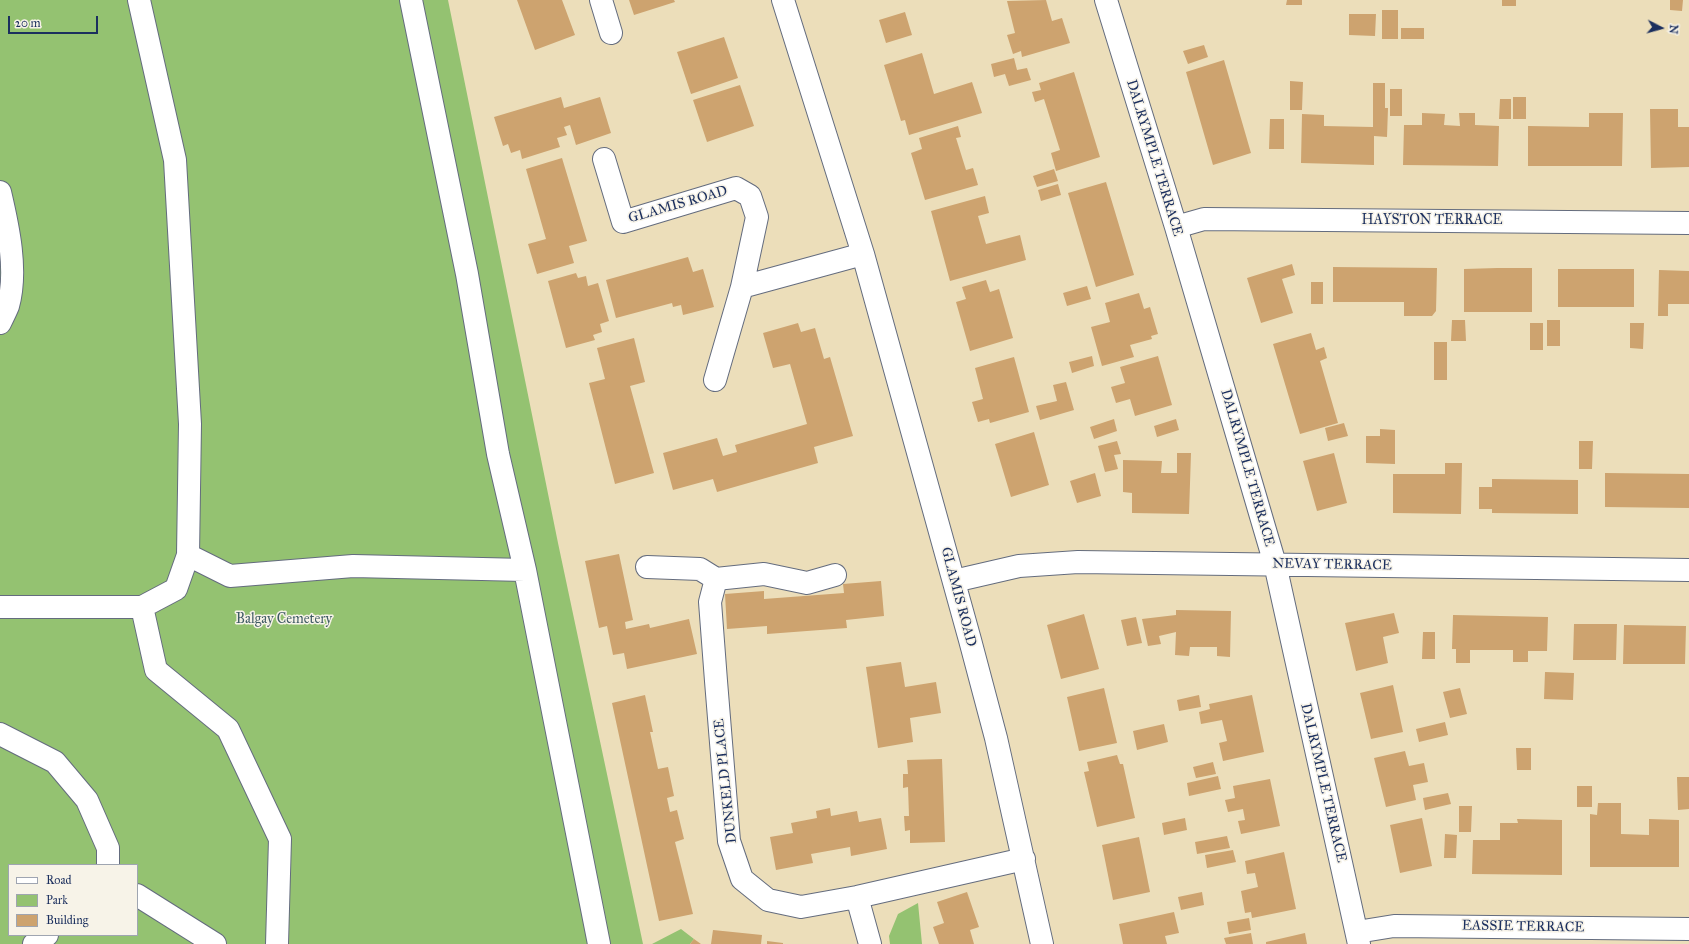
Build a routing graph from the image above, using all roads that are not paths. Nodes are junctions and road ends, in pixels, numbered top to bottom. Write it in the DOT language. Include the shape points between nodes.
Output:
graph roads {
  1 [pos="139,0"];
  2 [pos="411,0"];
  3 [pos="601,0"];
  4 [pos="783,0"];
  5 [pos="1106,0"];
  6 [pos="612,33"];
  7 [pos="604,159"];
  8 [pos="0,192"];
  9 [pos="1689,223"];
  10 [pos="1176,227"];
  11 [pos="863,254"];
  12 [pos="742,287"];
  13 [pos="0,323"];
  14 [pos="716,380"];
  15 [pos="188,555"];
  16 [pos="1275,564"];
  17 [pos="646,567"];
  18 [pos="525,570"];
  19 [pos="1689,570"];
  20 [pos="835,575"];
  21 [pos="716,579"];
  22 [pos="954,581"];
  23 [pos="0,607"];
  24 [pos="142,607"];
  25 [pos="0,734"];
  26 [pos="1024,858"];
  27 [pos="108,864"];
  28 [pos="138,896"];
  29 [pos="857,897"];
  30 [pos="1689,930"];
  31 [pos="46,936"];
  32 [pos="1358,938"];
  33 [pos="34,944"];
  34 [pos="215,944"];
  35 [pos="277,944"];
  36 [pos="599,944"];
  37 [pos="870,944"];
  38 [pos="1042,944"];
  1 -- 15 [label="street" via="175,160 190,424"];
  2 -- 18 [label="street" via="467,274 498,454"];
  3 -- 6 [label="street"];
  4 -- 11 [label="street, GLAMIS ROAD"];
  5 -- 10 [label="street, DALRYMPLE TERRACE"];
  7 -- 12 [label="street, GLAMIS ROAD" via="623,222 736,188 750,196 757,217"];
  8 -- 13 [label="street" via="9,232 12,276 8,306"];
  9 -- 10 [label="street, HAYSTON TERRACE" via="1204,219"];
  10 -- 16 [label="street, DALRYMPLE TERRACE"];
  11 -- 12 [label="street"];
  11 -- 22 [label="street, GLAMIS ROAD"];
  12 -- 14 [label="street, GLAMIS ROAD"];
  15 -- 18 [label="street" via="230,576 353,566"];
  15 -- 24 [label="street" via="176,589"];
  16 -- 19 [label="street, NEVAY TERRACE"];
  16 -- 22 [label="street, NEVAY TERRACE" via="1078,562 1019,566"];
  16 -- 32 [label="street, DALRYMPLE TERRACE"];
  17 -- 21 [label="street" via="700,570"];
  18 -- 36 [label="street"];
  20 -- 21 [label="street" via="807,583 764,574"];
  21 -- 29 [label="street, DUNKELD PLACE" via="710,602 716,681 730,841 742,879 768,900 801,907"];
  22 -- 26 [label="street, GLAMIS ROAD" via="996,738"];
  23 -- 24 [label="street"];
  24 -- 35 [label="street" via="156,670 228,729 280,839"];
  25 -- 27 [label="street" via="55,762 87,800 108,848"];
  26 -- 29 [label="street, DUNKELD PLACE"];
  26 -- 38 [label="street, GLAMIS ROAD"];
  28 -- 34 [label="street"];
  29 -- 37 [label="street"];
  30 -- 32 [label="street, EASSIE TERRACE" via="1394,926"];
  31 -- 33 [label="street"];
}
